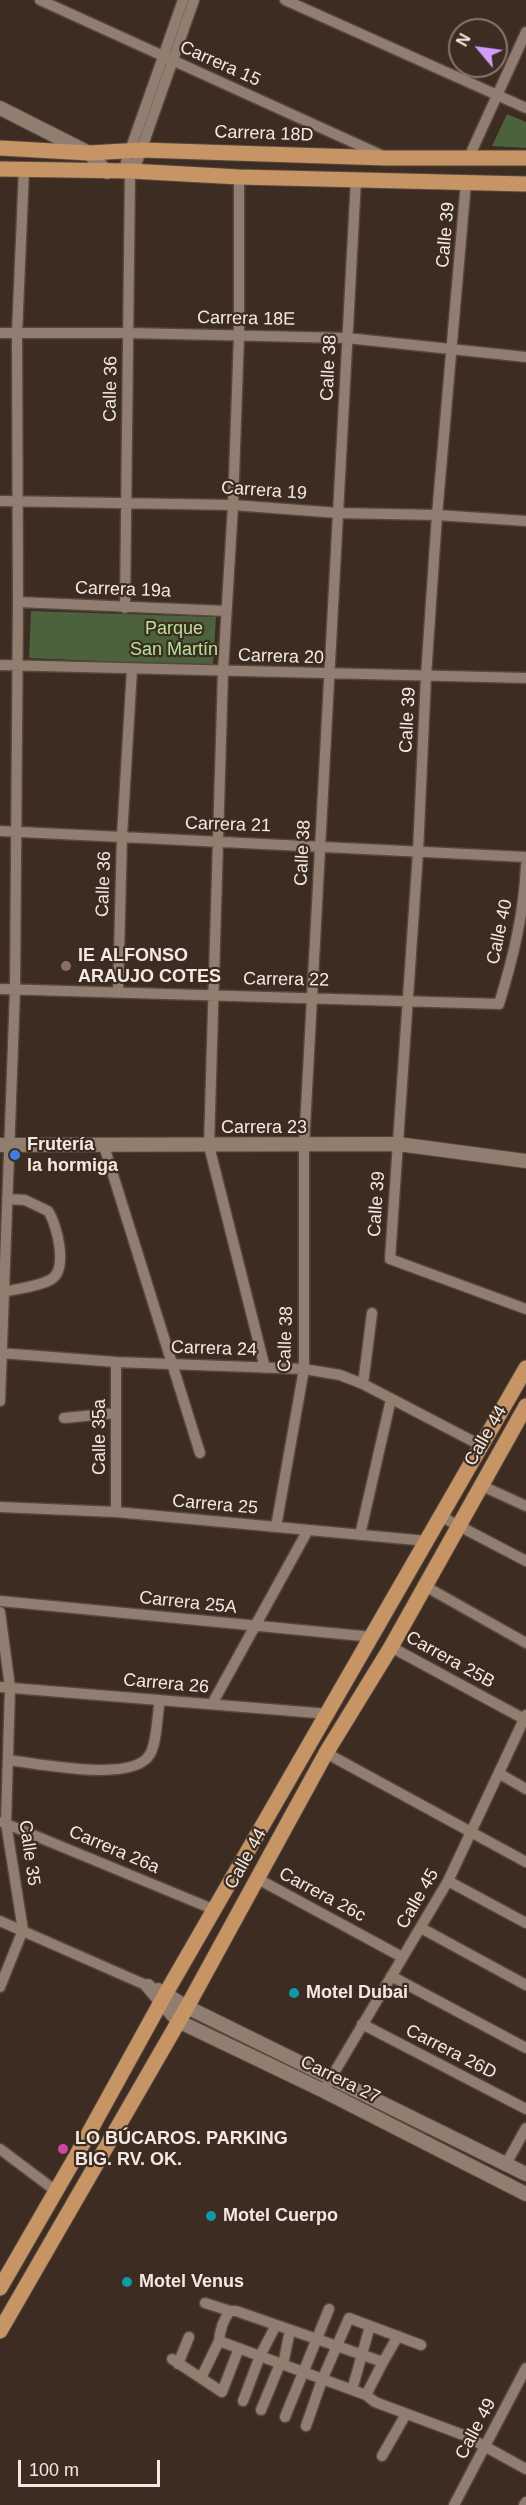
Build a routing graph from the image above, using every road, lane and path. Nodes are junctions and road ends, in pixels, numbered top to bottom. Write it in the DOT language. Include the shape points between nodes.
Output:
graph roads {
  1 [pos="40,0"];
  2 [pos="183,0"];
  3 [pos="194,0"];
  4 [pos="285,0"];
  5 [pos="526,32"];
  6 [pos="168,59"];
  7 [pos="497,96"];
  8 [pos="0,108"];
  9 [pos="526,108"];
  10 [pos="0,118"];
  11 [pos="0,148"];
  12 [pos="66,150"];
  13 [pos="136,150"];
  14 [pos="89,153"];
  15 [pos="469,157"];
  16 [pos="386,158"];
  17 [pos="526,158"];
  18 [pos="0,168"];
  19 [pos="24,169"];
  20 [pos="88,171"];
  21 [pos="130,171"];
  22 [pos="107,172"];
  23 [pos="239,177"];
  24 [pos="356,179"];
  25 [pos="466,182"];
  26 [pos="526,184"];
  27 [pos="0,333"];
  28 [pos="129,333"];
  29 [pos="17,334"];
  30 [pos="239,335"];
  31 [pos="347,338"];
  32 [pos="453,350"];
  33 [pos="526,357"];
  34 [pos="0,501"];
  35 [pos="18,501"];
  36 [pos="126,503"];
  37 [pos="233,505"];
  38 [pos="338,513"];
  39 [pos="437,515"];
  40 [pos="526,520"];
  41 [pos="18,602"];
  42 [pos="125,608"];
  43 [pos="226,611"];
  44 [pos="0,665"];
  45 [pos="17,666"];
  46 [pos="132,669"];
  47 [pos="223,671"];
  48 [pos="329,674"];
  49 [pos="426,676"];
  50 [pos="526,678"];
  51 [pos="0,831"];
  52 [pos="15,831"];
  53 [pos="122,836"];
  54 [pos="218,842"];
  55 [pos="320,845"];
  56 [pos="418,852"];
  57 [pos="526,857"];
  58 [pos="526,865"];
  59 [pos="0,989"];
  60 [pos="15,990"];
  61 [pos="118,992"];
  62 [pos="213,995"];
  63 [pos="312,998"];
  64 [pos="408,1000"];
  65 [pos="499,1004"];
  66 [pos="398,1144"];
  67 [pos="5,1145"];
  68 [pos="104,1146"];
  69 [pos="209,1146"];
  70 [pos="304,1146"];
  71 [pos="526,1161"];
  72 [pos="7,1199"];
  73 [pos="4,1292"];
  74 [pos="526,1309"];
  75 [pos="372,1312"];
  76 [pos="1,1353"];
  77 [pos="116,1362"];
  78 [pos="171,1364"];
  79 [pos="264,1368"];
  80 [pos="526,1368"];
  81 [pos="304,1369"];
  82 [pos="363,1384"];
  83 [pos="391,1399"];
  84 [pos="0,1401"];
  85 [pos="526,1406"];
  86 [pos="116,1413"];
  87 [pos="64,1418"];
  88 [pos="482,1446"];
  89 [pos="200,1453"];
  90 [pos="480,1485"];
  91 [pos="526,1506"];
  92 [pos="0,1507"];
  93 [pos="116,1512"];
  94 [pos="442,1517"];
  95 [pos="459,1526"];
  96 [pos="276,1527"];
  97 [pos="308,1530"];
  98 [pos="360,1535"];
  99 [pos="426,1541"];
  100 [pos="526,1561"];
  101 [pos="423,1585"];
  102 [pos="0,1601"];
  103 [pos="0,1612"];
  104 [pos="255,1626"];
  105 [pos="373,1637"];
  106 [pos="526,1642"];
  107 [pos="391,1647"];
  108 [pos="5,1687"];
  109 [pos="160,1700"];
  110 [pos="212,1704"];
  111 [pos="328,1714"];
  112 [pos="525,1718"];
  113 [pos="326,1753"];
  114 [pos="8,1760"];
  115 [pos="500,1774"];
  116 [pos="526,1789"];
  117 [pos="3,1822"];
  118 [pos="472,1833"];
  119 [pos="526,1862"];
  120 [pos="258,1879"];
  121 [pos="448,1881"];
  122 [pos="215,1910"];
  123 [pos="0,1921"];
  124 [pos="526,1923"];
  125 [pos="421,1928"];
  126 [pos="23,1930"];
  127 [pos="402,1957"];
  128 [pos="391,1976"];
  129 [pos="526,1985"];
  130 [pos="148,1986"];
  131 [pos="0,1987"];
  132 [pos="164,1998"];
  133 [pos="187,2007"];
  134 [pos="178,2021"];
  135 [pos="362,2024"];
  136 [pos="526,2048"];
  137 [pos="332,2077"];
  138 [pos="324,2091"];
  139 [pos="526,2109"];
  140 [pos="526,2128"];
  141 [pos="0,2149"];
  142 [pos="506,2164"];
  143 [pos="526,2174"];
  144 [pos="56,2191"];
  145 [pos="526,2194"];
  146 [pos="0,2288"];
  147 [pos="205,2303"];
  148 [pos="328,2309"];
  149 [pos="230,2311"];
  150 [pos="276,2325"];
  151 [pos="370,2326"];
  152 [pos="290,2330"];
  153 [pos="0,2331"];
  154 [pos="398,2336"];
  155 [pos="189,2337"];
  156 [pos="316,2339"];
  157 [pos="219,2341"];
  158 [pos="421,2345"];
  159 [pos="337,2346"];
  160 [pos="239,2348"];
  161 [pos="360,2354"];
  162 [pos="260,2356"];
  163 [pos="383,2362"];
  164 [pos="282,2364"];
  165 [pos="526,2368"];
  166 [pos="302,2372"];
  167 [pos="201,2378"];
  168 [pos="322,2379"];
  169 [pos="352,2390"];
  170 [pos="366,2395"];
  171 [pos="243,2401"];
  172 [pos="261,2409"];
  173 [pos="406,2414"];
  174 [pos="285,2417"];
  175 [pos="306,2426"];
  176 [pos="486,2447"];
  177 [pos="382,2456"];
  178 [pos="526,2469"];
  179 [pos="454,2505"];
  1 -- 6 [label="street, Carrera 15"];
  2 -- 6 [label="street, Calle 36"];
  3 -- 6 [label="street, Calle 36"];
  4 -- 7 [label="street"];
  5 -- 7 [label="street"];
  6 -- 13 [label="street, Calle 36"];
  6 -- 16 [label="street, Carrera 15"];
  7 -- 9 [label="street"];
  7 -- 15 [label="street"];
  8 -- 14 [label="street"];
  10 -- 12 [label="street"];
  11 -- 12 [label="main road, Carrera 18D"];
  12 -- 14 [label="main road, Carrera 18D"];
  12 -- 20 [label="street"];
  13 -- 14 [label="main road, Carrera 18D"];
  13 -- 16 [label="main road, Carrera 18D"];
  13 -- 21 [label="street, Calle 36" via="137,162"];
  14 -- 22 [label="street"];
  15 -- 16 [label="main road, Carrera 18D"];
  15 -- 17 [label="main road, Carrera 18D"];
  18 -- 19 [label="main road"];
  19 -- 20 [label="main road"];
  19 -- 29 [label="street"];
  20 -- 22 [label="main road"];
  21 -- 22 [label="main road"];
  21 -- 23 [label="main road"];
  21 -- 28 [label="street, Calle 36"];
  23 -- 24 [label="main road"];
  23 -- 30 [label="street"];
  24 -- 25 [label="main road"];
  24 -- 31 [label="street, Calle 38"];
  25 -- 26 [label="main road"];
  25 -- 32 [label="street, Calle 39"];
  27 -- 29 [label="street, Carrera 18E"];
  28 -- 29 [label="street, Carrera 18E"];
  28 -- 30 [label="street, Carrera 18E"];
  28 -- 36 [label="street, Calle 36"];
  29 -- 35 [label="street"];
  30 -- 31 [label="street, Carrera 18E"];
  30 -- 37 [label="street"];
  31 -- 32 [label="street, Carrera 18E"];
  31 -- 38 [label="street, Calle 38"];
  32 -- 33 [label="street, Carrera 18E"];
  32 -- 39 [label="street, Calle 39"];
  34 -- 35 [label="street, Carrera 19"];
  35 -- 36 [label="street, Carrera 19"];
  35 -- 41 [label="street"];
  36 -- 37 [label="street, Carrera 19"];
  36 -- 42 [label="street, Calle 36"];
  37 -- 38 [label="street, Carrera 19"];
  37 -- 43 [label="street"];
  38 -- 39 [label="street, Carrera 19"];
  38 -- 48 [label="street, Calle 38"];
  39 -- 40 [label="street, Carrera 19"];
  39 -- 49 [label="street, Calle 39"];
  41 -- 42 [label="street, Carrera 19a"];
  41 -- 45 [label="street"];
  42 -- 43 [label="street, Carrera 19a"];
  43 -- 47 [label="street"];
  44 -- 45 [label="street, Carrera 20"];
  45 -- 46 [label="street, Carrera 20"];
  45 -- 52 [label="street"];
  46 -- 47 [label="street, Carrera 20"];
  46 -- 53 [label="street, Calle 36"];
  47 -- 48 [label="street, Carrera 20"];
  47 -- 54 [label="street"];
  48 -- 49 [label="street, Carrera 20"];
  48 -- 55 [label="street, Calle 38"];
  49 -- 50 [label="street, Carrera 20"];
  49 -- 56 [label="street, Calle 39"];
  51 -- 52 [label="street, Carrera 21"];
  52 -- 53 [label="street, Carrera 21"];
  52 -- 60 [label="street"];
  53 -- 54 [label="street, Carrera 21"];
  53 -- 61 [label="street, Calle 36"];
  54 -- 55 [label="street, Carrera 21"];
  54 -- 62 [label="street"];
  55 -- 56 [label="street, Carrera 21"];
  55 -- 63 [label="street, Calle 38"];
  56 -- 57 [label="street, Carrera 21"];
  56 -- 64 [label="street, Calle 39"];
  58 -- 65 [label="street, Calle 40" via="515,951"];
  59 -- 60 [label="street, Carrera 22"];
  60 -- 61 [label="street, Carrera 22"];
  60 -- 67 [label="street"];
  61 -- 62 [label="street, Carrera 22"];
  62 -- 63 [label="street, Carrera 22"];
  62 -- 69 [label="street"];
  63 -- 64 [label="street, Carrera 22"];
  63 -- 70 [label="street, Calle 38"];
  64 -- 65 [label="street, Carrera 22"];
  64 -- 66 [label="street, Calle 39"];
  66 -- 70 [label="street, Carrera 23"];
  66 -- 71 [label="street, Carrera 23"];
  66 -- 74 [label="street, Calle 39" via="390,1259"];
  67 -- 68 [label="street, Carrera 23"];
  67 -- 72 [label="street"];
  68 -- 69 [label="street, Carrera 23"];
  68 -- 78 [label="street"];
  69 -- 70 [label="street, Carrera 23"];
  69 -- 79 [label="street"];
  70 -- 81 [label="street, Calle 38"];
  72 -- 73 [label="street"];
  72 -- 73 [label="street" via="24,1200 48,1211 58,1234 60,1264 51,1280"];
  73 -- 76 [label="street"];
  75 -- 82 [label="street"];
  76 -- 77 [label="street, Carrera 24"];
  76 -- 84 [label="street"];
  77 -- 78 [label="street, Carrera 24"];
  77 -- 86 [label="street, Calle 35a"];
  78 -- 79 [label="street, Carrera 24"];
  78 -- 89 [label="street"];
  79 -- 81 [label="street, Carrera 24"];
  80 -- 88 [label="main road, Calle 44"];
  81 -- 82 [label="street, Carrera 24" via="340,1375"];
  81 -- 96 [label="street, Calle 38"];
  82 -- 83 [label="street, Carrera 24"];
  83 -- 88 [label="street, Carrera 24"];
  83 -- 98 [label="street"];
  85 -- 90 [label="main road, Calle 44"];
  86 -- 87 [label="street"];
  86 -- 93 [label="street, Calle 35a"];
  88 -- 94 [label="main road, Calle 44"];
  90 -- 91 [label="street"];
  90 -- 95 [label="main road, Calle 44"];
  92 -- 93 [label="street, Carrera 25"];
  93 -- 96 [label="street, Carrera 25"];
  94 -- 95 [label="street"];
  94 -- 99 [label="main road, Calle 44"];
  95 -- 100 [label="street"];
  95 -- 101 [label="main road, Calle 44"];
  96 -- 97 [label="street, Carrera 25"];
  97 -- 98 [label="street, Carrera 25"];
  97 -- 104 [label="street"];
  98 -- 99 [label="street, Carrera 25"];
  99 -- 105 [label="main road, Calle 44"];
  101 -- 106 [label="street"];
  101 -- 107 [label="main road, Calle 44"];
  102 -- 104 [label="street, Carrera 25A"];
  103 -- 108 [label="street, Calle 35"];
  104 -- 105 [label="street, Carrera 25A"];
  104 -- 110 [label="street"];
  105 -- 111 [label="main road, Calle 44"];
  107 -- 112 [label="street, Carrera 25B"];
  107 -- 113 [label="main road, Calle 44"];
  108 -- 109 [label="street, Carrera 26"];
  108 -- 114 [label="street, Calle 35"];
  109 -- 110 [label="street, Carrera 26"];
  109 -- 114 [label="street" via="152,1752 141,1764 108,1771"];
  110 -- 111 [label="street, Carrera 26"];
  111 -- 122 [label="main road, Calle 44"];
  112 -- 115 [label="street, Calle 45"];
  113 -- 118 [label="street"];
  113 -- 120 [label="main road, Calle 44"];
  114 -- 117 [label="street, Calle 35"];
  115 -- 116 [label="street"];
  115 -- 118 [label="street, Calle 45"];
  117 -- 122 [label="street, Carrera 26a"];
  117 -- 126 [label="street, Calle 35"];
  118 -- 119 [label="street"];
  118 -- 121 [label="street, Calle 45"];
  120 -- 127 [label="street, Carrera 26c"];
  120 -- 133 [label="main road, Calle 44"];
  121 -- 124 [label="street"];
  121 -- 125 [label="street, Calle 45"];
  122 -- 132 [label="main road, Calle 44"];
  123 -- 126 [label="street, Carrera 27"];
  125 -- 127 [label="street, Calle 45"];
  125 -- 129 [label="street"];
  126 -- 130 [label="street, Carrera 27"];
  126 -- 131 [label="street"];
  127 -- 128 [label="street, Calle 45"];
  128 -- 135 [label="street, Calle 45"];
  128 -- 136 [label="street"];
  130 -- 132 [label="street, Carrera 27"];
  132 -- 133 [label="street, Carrera 27"];
  132 -- 134 [label="street, Carrera 27"];
  132 -- 144 [label="main road, Calle 44"];
  133 -- 134 [label="main road, Calle 44"];
  133 -- 137 [label="street, Carrera 27"];
  134 -- 138 [label="street, Carrera 27"];
  134 -- 153 [label="main road, Calle 44"];
  135 -- 137 [label="street, Calle 45"];
  135 -- 139 [label="street, Carrera 26D"];
  137 -- 138 [label="street, Calle 45"];
  137 -- 142 [label="street, Carrera 27"];
  138 -- 145 [label="street, Carrera 27"];
  140 -- 142 [label="street"];
  141 -- 144 [label="street"];
  142 -- 143 [label="street, Carrera 27"];
  144 -- 146 [label="main road, Calle 44"];
  147 -- 149 [label="street"];
  148 -- 156 [label="street"];
  149 -- 150 [label="street"];
  149 -- 157 [label="street"];
  150 -- 152 [label="street"];
  150 -- 162 [label="street"];
  151 -- 154 [label="street"];
  151 -- 159 [label="street" via="349,2318"];
  151 -- 161 [label="street"];
  152 -- 156 [label="street"];
  152 -- 164 [label="street"];
  154 -- 158 [label="street"];
  154 -- 163 [label="street"];
  155 -- 167 [label="street" via="175,2361"];
  156 -- 159 [label="street"];
  156 -- 166 [label="street"];
  157 -- 160 [label="street"];
  157 -- 167 [label="street"];
  159 -- 161 [label="street"];
  159 -- 168 [label="street"];
  160 -- 162 [label="street"];
  160 -- 167 [label="street" via="222,2392"];
  161 -- 163 [label="street"];
  161 -- 169 [label="street"];
  162 -- 164 [label="street"];
  162 -- 171 [label="street"];
  163 -- 170 [label="street"];
  164 -- 166 [label="street"];
  164 -- 172 [label="street"];
  165 -- 176 [label="street, Calle 49"];
  166 -- 168 [label="street"];
  166 -- 174 [label="street"];
  168 -- 169 [label="street"];
  168 -- 175 [label="street"];
  169 -- 170 [label="street"];
  170 -- 173 [label="street"];
  173 -- 176 [label="street"];
  173 -- 177 [label="street"];
  176 -- 178 [label="street"];
  176 -- 179 [label="street, Calle 49"];
}
